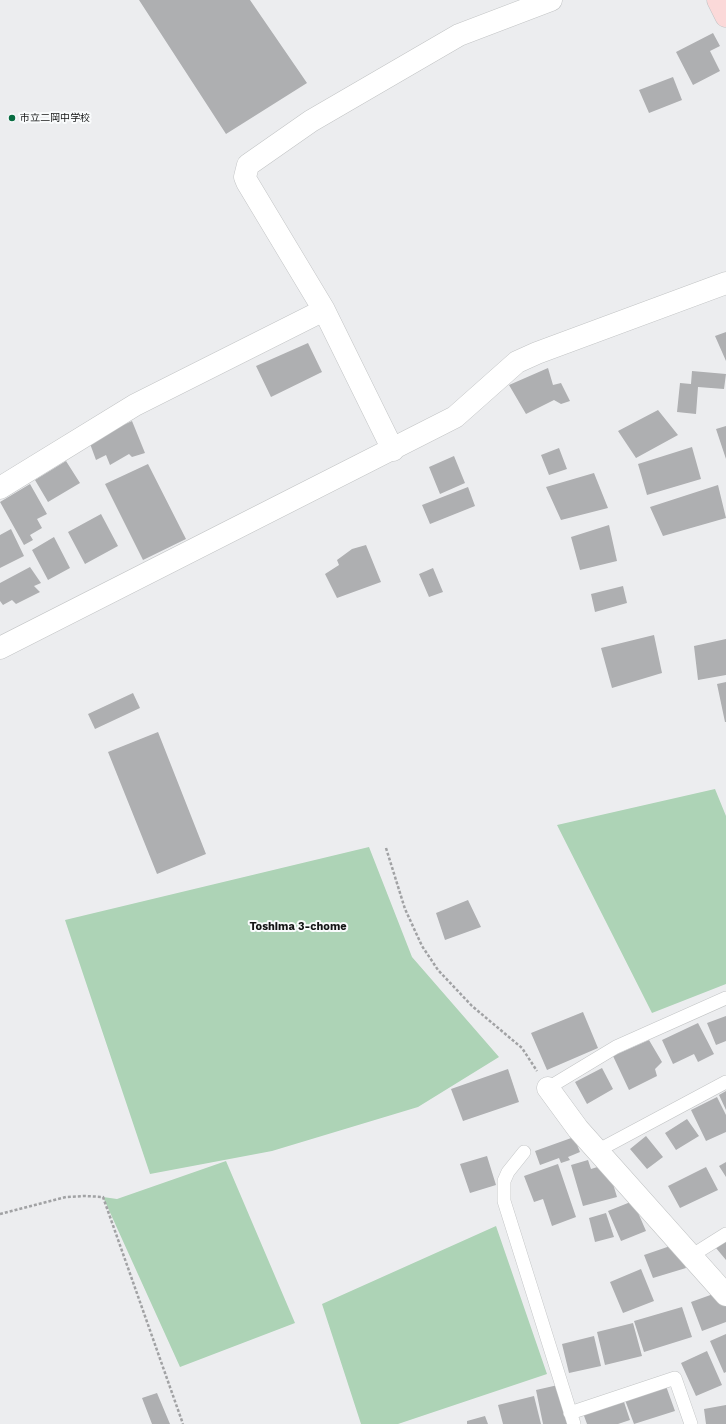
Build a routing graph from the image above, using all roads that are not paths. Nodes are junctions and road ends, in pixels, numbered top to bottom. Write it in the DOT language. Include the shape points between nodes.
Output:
graph roads {
  1 [pos="551,0"];
  2 [pos="718,0"];
  3 [pos="726,16"];
  4 [pos="726,283"];
  5 [pos="324,310"];
  6 [pos="393,450"];
  7 [pos="0,488"];
  8 [pos="1,646"];
  9 [pos="726,998"];
  10 [pos="726,1082"];
  11 [pos="548,1088"];
  12 [pos="598,1151"];
  13 [pos="524,1152"];
  14 [pos="726,1234"];
  15 [pos="691,1256"];
  16 [pos="726,1295"];
  17 [pos="572,1419"];
  18 [pos="690,1424"];
  1 -- 5 [label="street" via="459,35 311,121 248,165 246,182"];
  2 -- 3 [label="main road"];
  4 -- 6 [label="street" via="517,362 455,417"];
  5 -- 6 [label="street"];
  5 -- 7 [label="street" via="135,405"];
  6 -- 8 [label="street"];
  9 -- 11 [label="lane" via="616,1047"];
  10 -- 12 [label="lane"];
  11 -- 12 [label="street"];
  12 -- 15 [label="street"];
  13 -- 17 [label="lane" via="506,1176 504,1201"];
  14 -- 15 [label="lane"];
  15 -- 16 [label="street"];
  17 -- 18 [label="lane" via="676,1378"];
}
